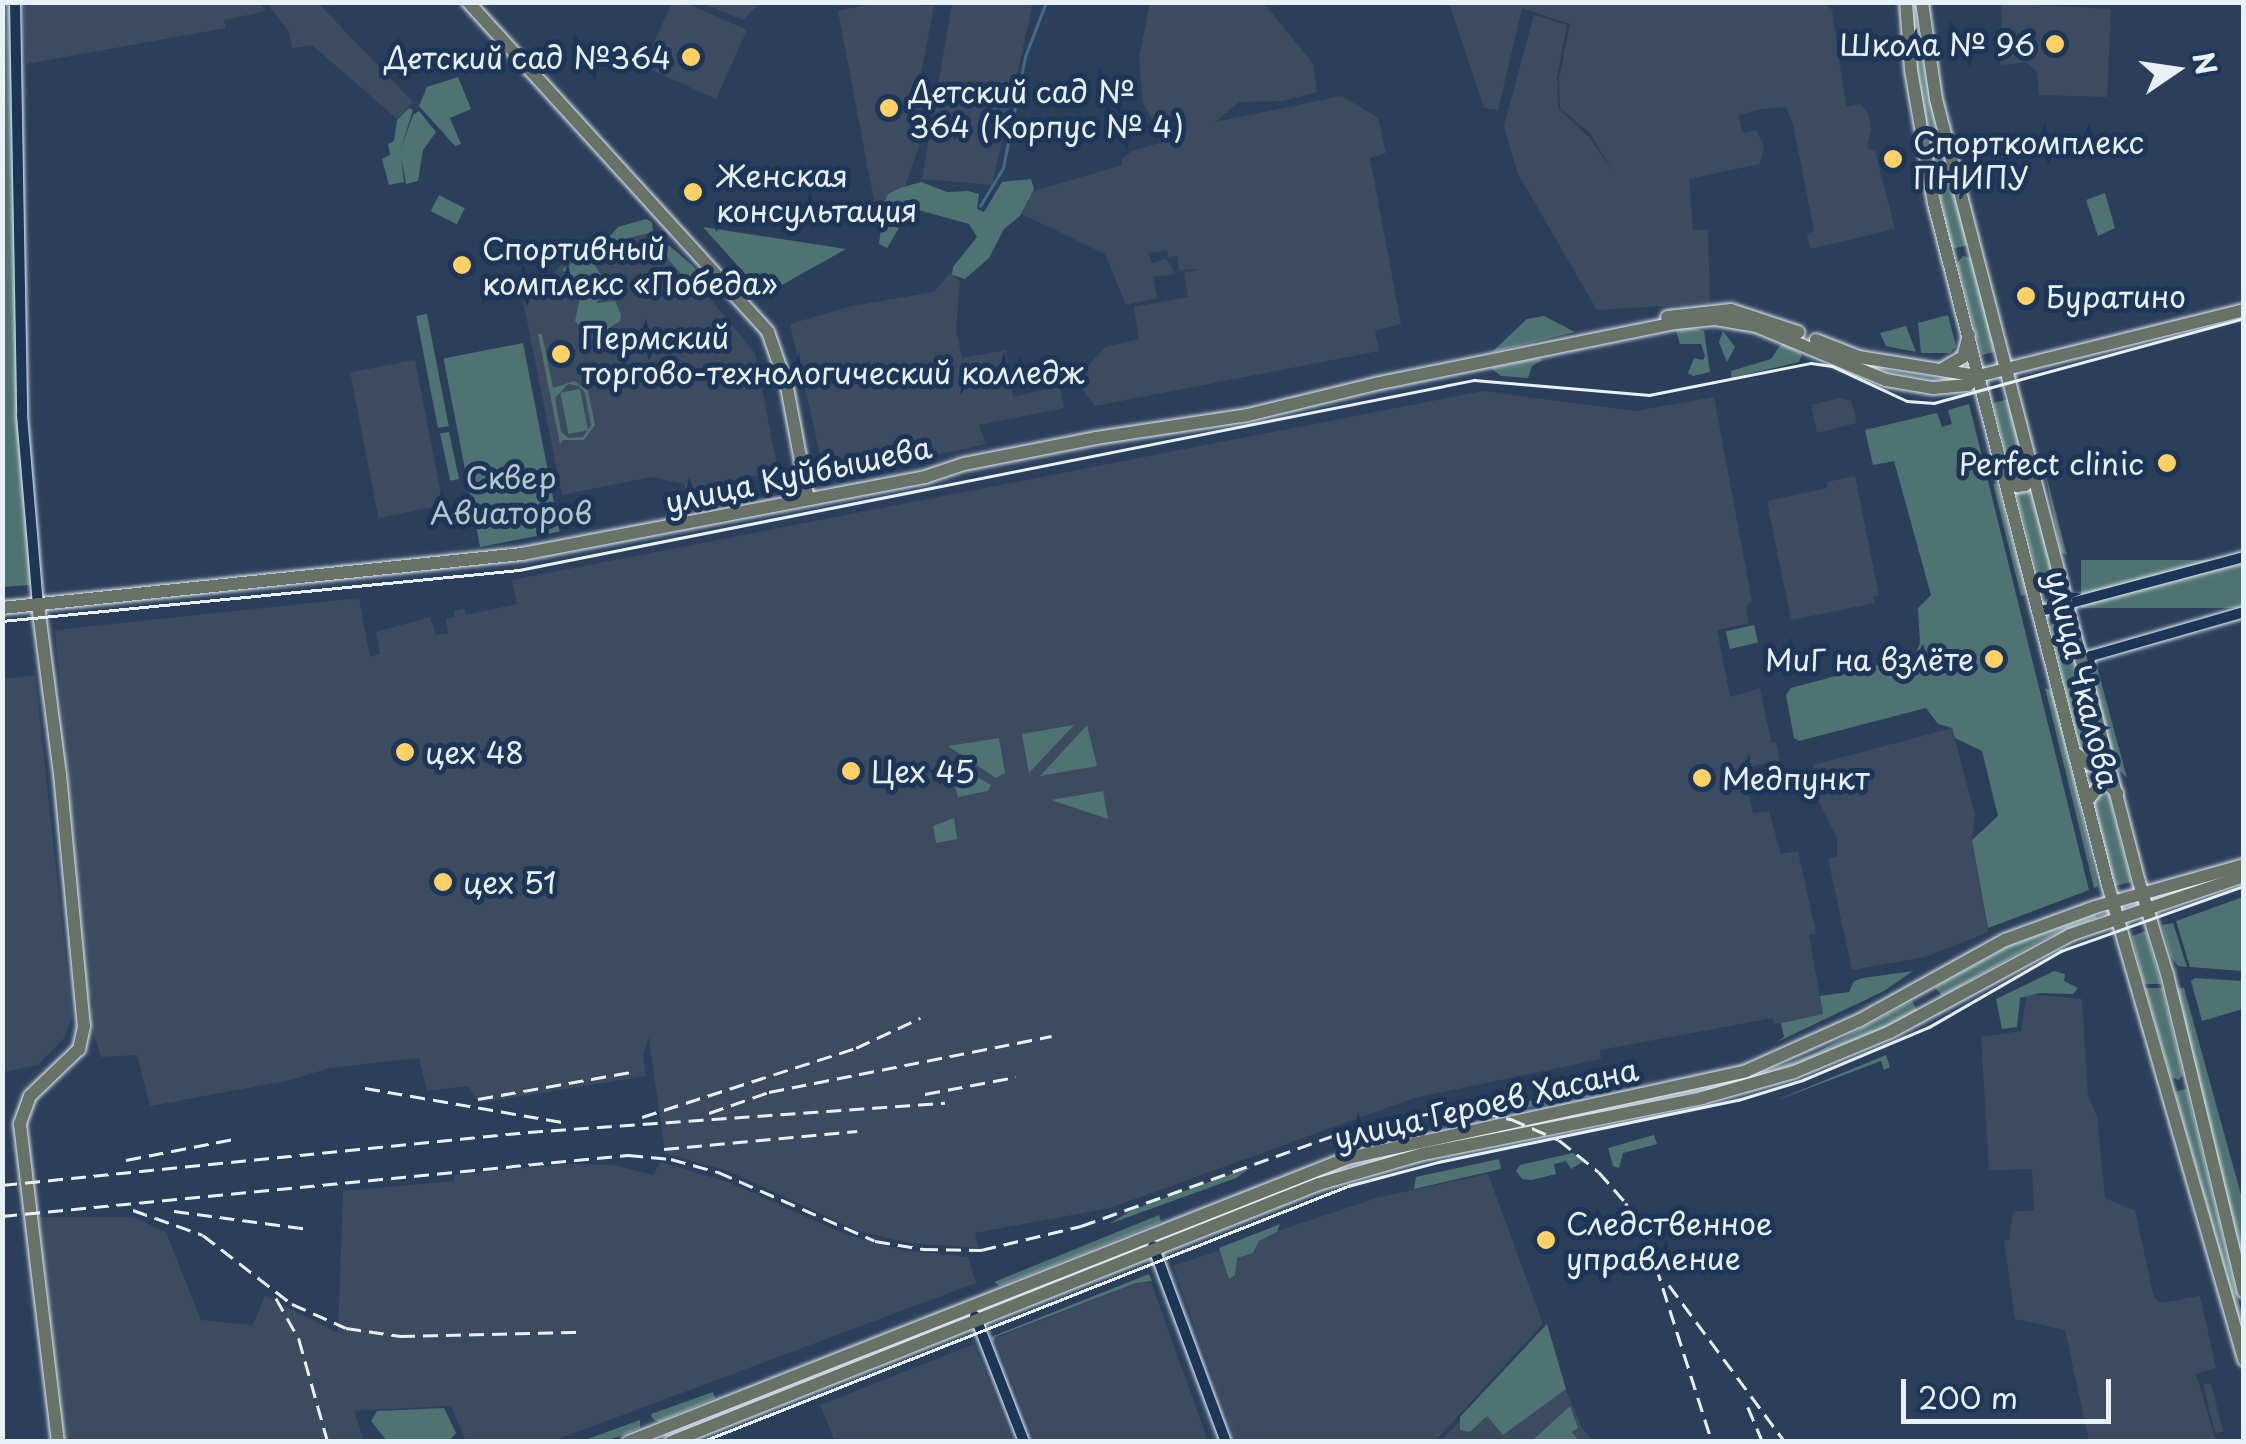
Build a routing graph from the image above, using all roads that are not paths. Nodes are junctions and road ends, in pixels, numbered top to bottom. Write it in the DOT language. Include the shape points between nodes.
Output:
graph roads {
  1 [pos="15,2"];
  2 [pos="468,2"];
  3 [pos="1906,2"];
  4 [pos="1922,2"];
  5 [pos="1949,152"];
  6 [pos="1923,156"];
  7 [pos="1980,261"];
  8 [pos="1951,268"];
  9 [pos="2244,310"];
  10 [pos="1969,333"];
  11 [pos="1596,338"];
  12 [pos="1936,370"];
  13 [pos="2009,370"];
  14 [pos="1980,376"];
  15 [pos="2033,462"];
  16 [pos="2005,473"];
  17 [pos="808,500"];
  18 [pos="2244,557"];
  19 [pos="38,604"];
  20 [pos="2069,604"];
  21 [pos="2,608"];
  22 [pos="2041,611"];
  23 [pos="2244,612"];
  24 [pos="2086,673"];
  25 [pos="2104,746"];
  26 [pos="2074,751"];
  27 [pos="2117,792"];
  28 [pos="2087,802"];
  29 [pos="2244,865"];
  30 [pos="2244,876"];
  31 [pos="2142,893"];
  32 [pos="2114,902"];
  33 [pos="2147,908"];
  34 [pos="2118,916"];
  35 [pos="1926,983"];
  36 [pos="1938,1007"];
  37 [pos="2190,1072"];
  38 [pos="2164,1080"];
  39 [pos="1148,1234"];
  40 [pos="1155,1250"];
  41 [pos="2244,1292"];
  42 [pos="972,1306"];
  43 [pos="977,1320"];
  44 [pos="2244,1360"];
  45 [pos="58,1442"];
  46 [pos="628,1442"];
  47 [pos="671,1442"];
  48 [pos="1024,1442"];
  49 [pos="1226,1442"];
  1 -- 19 [label="street" via="22,415"];
  2 -- 17 [label="main road" via="768,332 782,369"];
  3 -- 6 [label="main road, улица Чкалова"];
  4 -- 5 [label="main road, улица Чкалова"];
  5 -- 6 [label="main road" via="1934,144"];
  5 -- 7 [label="main road, улица Чкалова"];
  6 -- 8 [label="main road, улица Чкалова"];
  7 -- 8 [label="main road" via="1960,250"];
  7 -- 13 [label="main road, улица Чкалова"];
  8 -- 10 [label="main road, улица Чкалова"];
  9 -- 13 [label="main road, улица Куйбышева"];
  10 -- 12 [label="main road" via="1960,360"];
  10 -- 14 [label="main road, улица Чкалова"];
  11 -- 12 [label="main road, улица Куйбышева" via="1674,315 1731,310 1860,357"];
  11 -- 14 [label="main road, улица Куйбышева" via="1730,320 1904,386 1958,388"];
  11 -- 17 [label="main road, улица Куйбышева" via="1248,416 1096,438"];
  12 -- 14 [label="main road, улица Куйбышева"];
  13 -- 14 [label="main road, улица Куйбышева"];
  13 -- 15 [label="main road, улица Чкалова"];
  14 -- 16 [label="main road, улица Чкалова"];
  15 -- 16 [label="main road" via="2024,486"];
  15 -- 20 [label="main road, улица Чкалова"];
  16 -- 22 [label="main road, улица Чкалова"];
  17 -- 19 [label="main road, улица Куйбышева" via="518,555"];
  18 -- 20 [label="street"];
  19 -- 21 [label="main road, улица Куйбышева"];
  19 -- 45 [label="main road" via="84,1026 79,1049 30,1096 20,1124"];
  20 -- 22 [label="street"];
  20 -- 24 [label="main road, улица Чкалова"];
  22 -- 26 [label="main road, улица Чкалова"];
  23 -- 24 [label="street" via="2091,656"];
  24 -- 25 [label="main road, улица Чкалова"];
  25 -- 26 [label="main road" via="2091,765"];
  25 -- 27 [label="main road, улица Чкалова"];
  26 -- 28 [label="main road, улица Чкалова"];
  27 -- 28 [label="main road" via="2100,785"];
  27 -- 31 [label="main road, улица Чкалова"];
  28 -- 32 [label="main road, улица Чкалова"];
  29 -- 31 [label="main road, улица Героев Хасана"];
  30 -- 33 [label="main road, улица Героев Хасана"];
  31 -- 32 [label="main road, улица Героев Хасана"];
  31 -- 33 [label="main road, улица Чкалова"];
  32 -- 34 [label="main road, улица Чкалова"];
  32 -- 35 [label="main road, улица Героев Хасана" via="2005,940"];
  33 -- 34 [label="main road, улица Героев Хасана"];
  33 -- 37 [label="main road, улица Чкалова"];
  34 -- 36 [label="main road, улица Героев Хасана" via="2043,948"];
  34 -- 38 [label="main road, улица Чкалова"];
  35 -- 36 [label="main road"];
  35 -- 39 [label="main road, улица Героев Хасана" via="1746,1071 1381,1148"];
  36 -- 40 [label="main road, улица Героев Хасана" via="1794,1072 1702,1098 1386,1163"];
  37 -- 38 [label="main road" via="2180,1086"];
  37 -- 41 [label="main road, улица Чкалова"];
  38 -- 44 [label="main road, улица Чкалова"];
  39 -- 40 [label="street"];
  39 -- 42 [label="main road, улица Героев Хасана"];
  40 -- 43 [label="main road, улица Героев Хасана"];
  40 -- 49 [label="street"];
  42 -- 43 [label="street"];
  42 -- 46 [label="main road, улица Героев Хасана"];
  43 -- 47 [label="main road, улица Героев Хасана"];
  43 -- 48 [label="street"];
}
